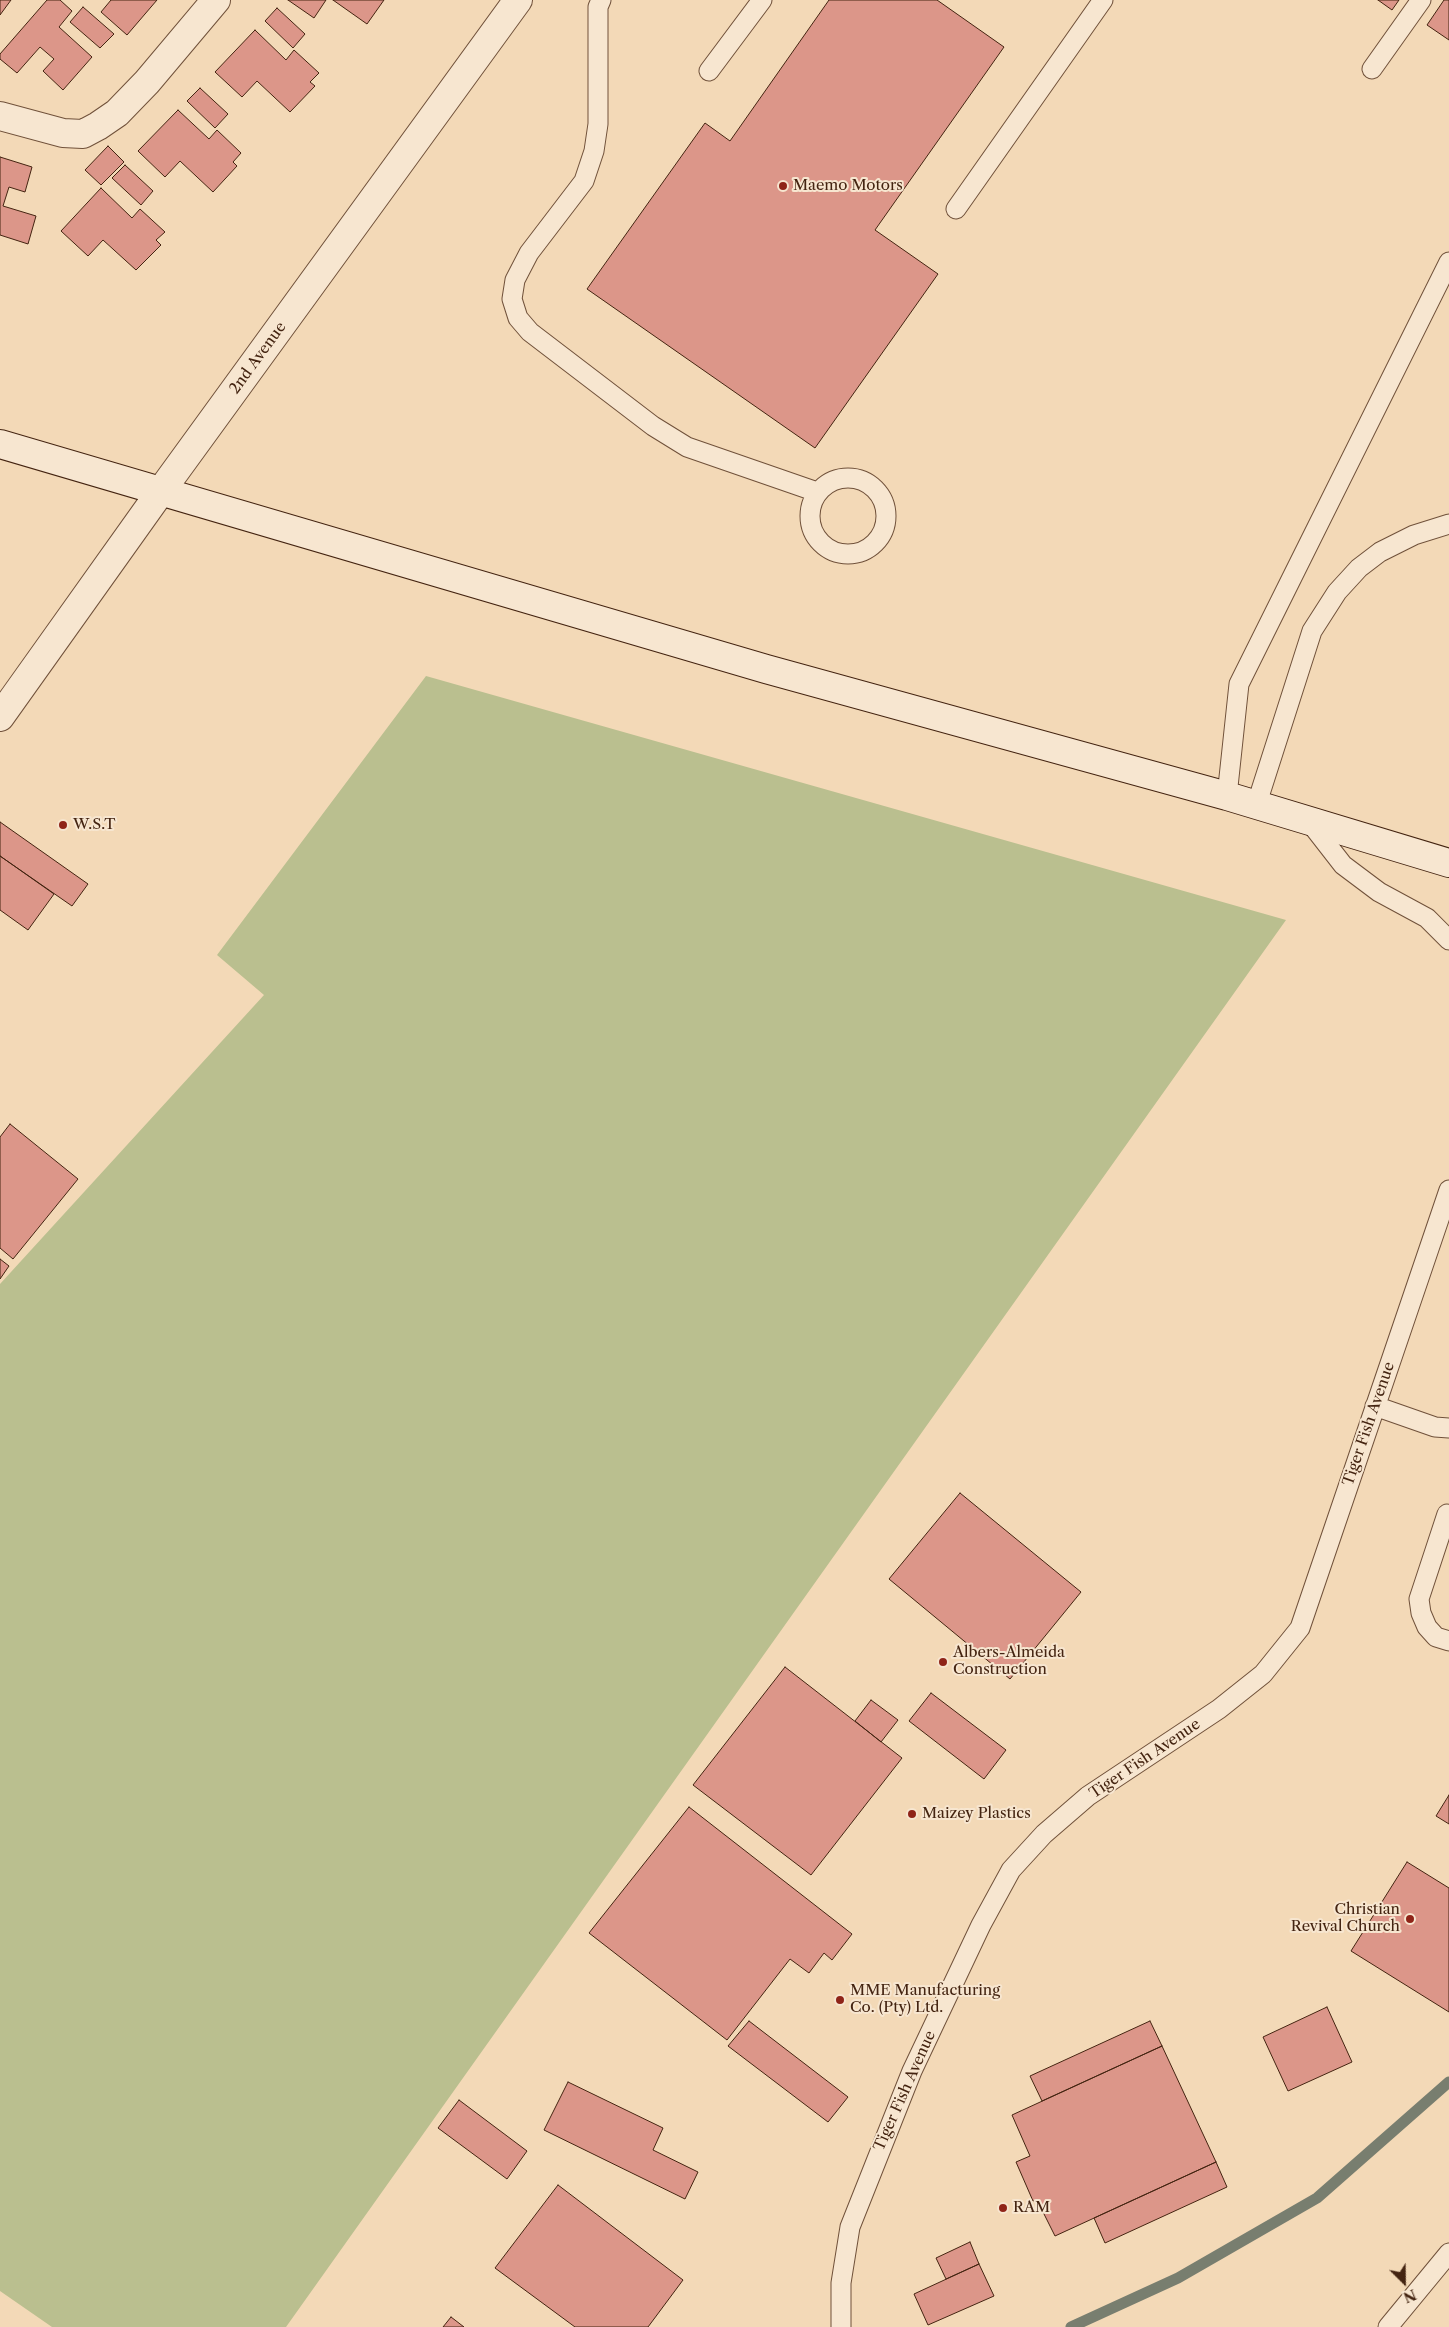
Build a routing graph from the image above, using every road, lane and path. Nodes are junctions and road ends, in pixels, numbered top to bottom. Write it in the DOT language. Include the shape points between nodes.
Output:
graph roads {
  1 [pos="216,0"];
  2 [pos="518,0"];
  3 [pos="601,0"];
  4 [pos="762,0"];
  5 [pos="1103,0"];
  6 [pos="1421,0"];
  7 [pos="1372,69"];
  8 [pos="709,71"];
  9 [pos="0,116"];
  10 [pos="956,209"];
  11 [pos="1449,262"];
  12 [pos="0,444"];
  13 [pos="161,491"];
  14 [pos="818,492"];
  15 [pos="1449,524"];
  16 [pos="0,717"];
  17 [pos="1227,796"];
  18 [pos="1256,806"];
  19 [pos="1308,820"];
  20 [pos="1449,863"];
  21 [pos="1449,940"];
  22 [pos="1449,1190"];
  23 [pos="1375,1406"];
  24 [pos="1449,1428"];
  25 [pos="1447,1514"];
  26 [pos="1449,1641"];
  27 [pos="1449,2253"];
  28 [pos="841,2327"];
  29 [pos="1388,2327"];
  1 -- 9 [label="main road" via="148,82 117,113 98,126 83,134 63,133"];
  2 -- 13 [label="main road, 2nd Avenue"];
  3 -- 14 [label="lane" via="598,7 598,124 594,151 584,181 529,253 515,280 512,299 518,318 530,332 654,426 687,447"];
  4 -- 8 [label="lane"];
  5 -- 10 [label="lane"];
  6 -- 7 [label="lane"];
  11 -- 17 [label="lane" via="1239,684"];
  12 -- 13 [label="main road"];
  13 -- 16 [label="main road, 2nd Avenue"];
  13 -- 17 [label="main road" via="766,669"];
  14 -- 14 [label="lane" via="831,481 847,477 864,481 878,491 886,506 886,524 878,539 865,550 848,554 832,551 818,540 810,525 810,508"];
  15 -- 18 [label="lane" via="1414,535 1380,552 1359,568 1337,592 1312,631"];
  17 -- 18 [label="main road"];
  18 -- 19 [label="main road"];
  19 -- 20 [label="main road"];
  19 -- 21 [label="lane" via="1343,865 1379,892 1426,918"];
  22 -- 23 [label="lane, Tiger Fish Avenue"];
  23 -- 24 [label="lane" via="1435,1427"];
  23 -- 28 [label="lane, Tiger Fish Avenue" via="1300,1628 1263,1674 1219,1709 1088,1796 1044,1834 1011,1870 981,1925 912,2071 850,2227 841,2283"];
  25 -- 26 [label="lane" via="1419,1599 1427,1626 1436,1638"];
  27 -- 29 [label="lane"];
}
